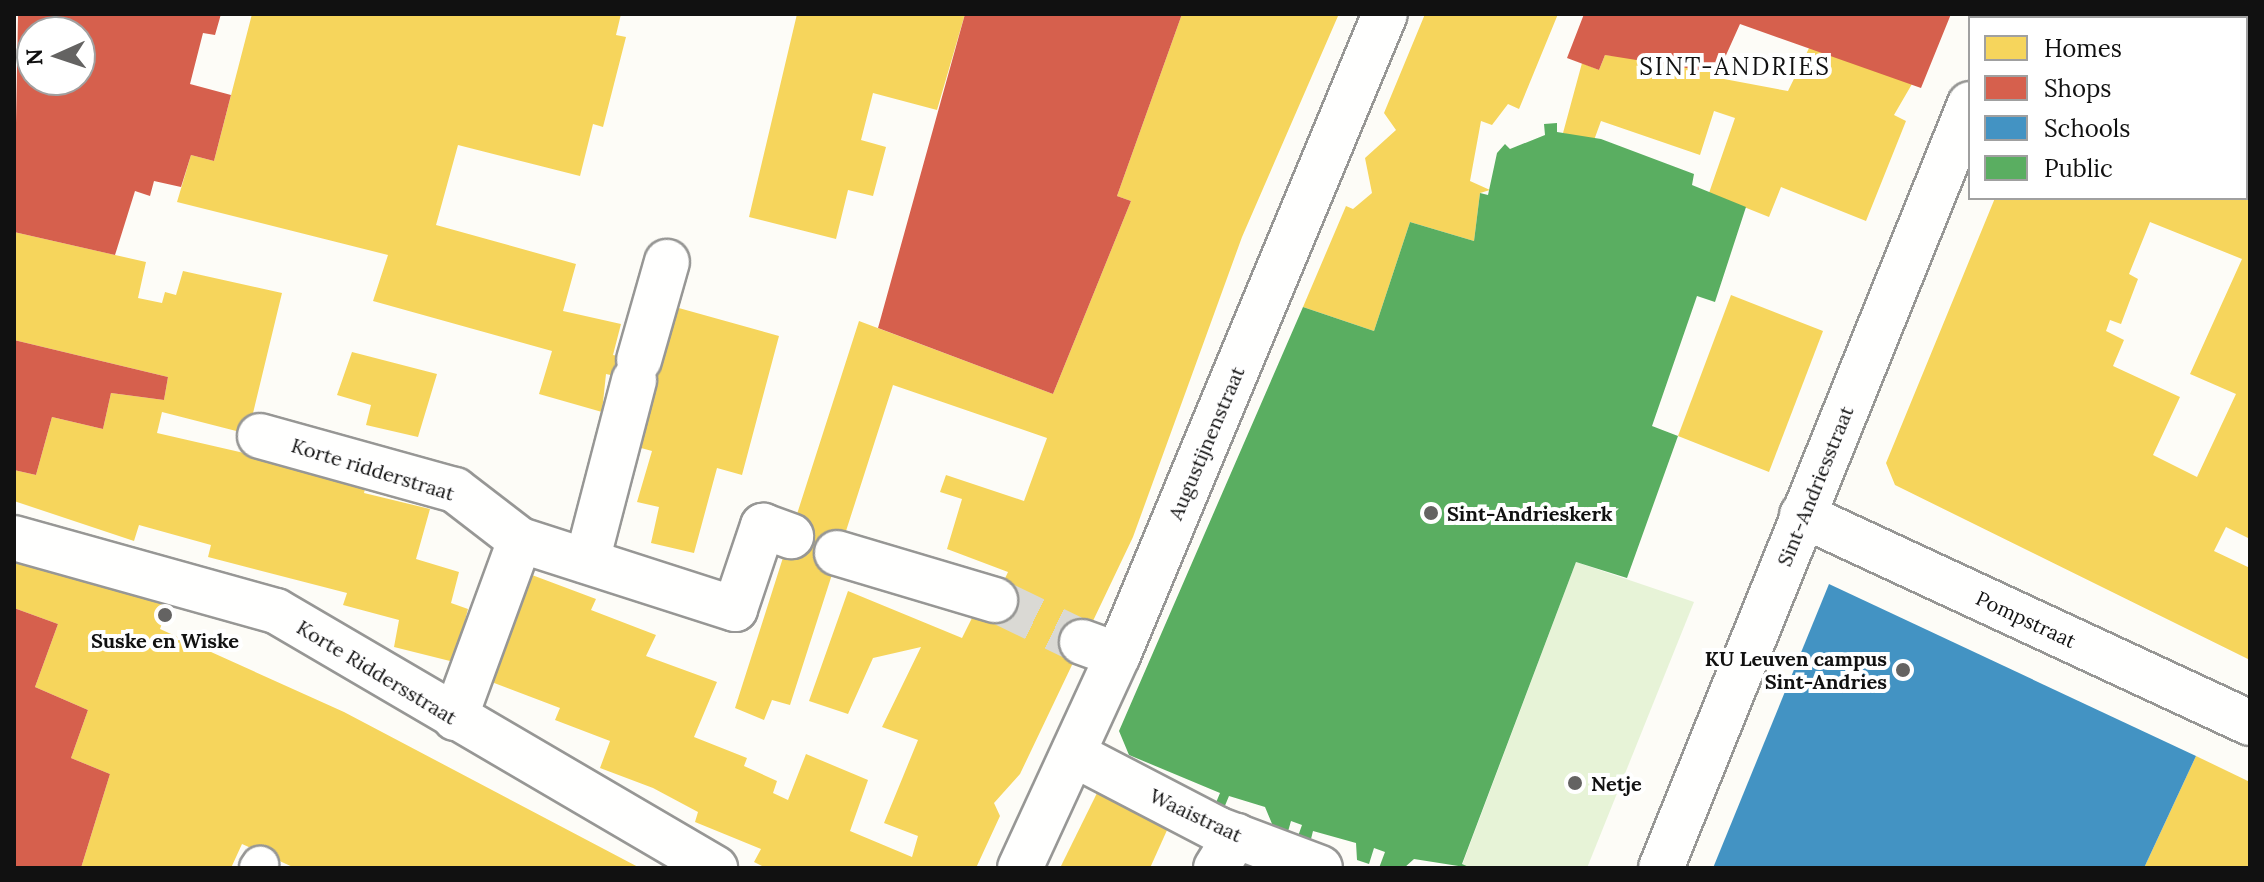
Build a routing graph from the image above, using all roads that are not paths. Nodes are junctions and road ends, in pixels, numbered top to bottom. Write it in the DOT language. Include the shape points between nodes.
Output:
graph roads {
  1 [pos="1385,14"];
  2 [pos="1968,109"];
  3 [pos="667,262"];
  4 [pos="260,436"];
  5 [pos="1802,515"];
  6 [pos="791,536"];
  7 [pos="14,538"];
  8 [pos="520,540"];
  9 [pos="837,553"];
  10 [pos="587,561"];
  11 [pos="995,600"];
  12 [pos="455,718"];
  13 [pos="2250,723"];
  14 [pos="1075,755"];
  15 [pos="1226,852"];
  16 [pos="715,868"];
  17 [pos="1020,868"];
  18 [pos="1320,868"];
  19 [pos="1661,868"];
  1 -- 14 [label="street, Augustijnenstraat" via="1100,648"];
  2 -- 5 [label="street, Sint-Andriesstraat"];
  3 -- 10 [label="street"];
  4 -- 8 [label="street, Korte ridderstraat" via="455,490"];
  5 -- 13 [label="street, Pompstraat"];
  5 -- 19 [label="street, Sint-Andriesstraat"];
  6 -- 10 [label="street, Korte ridderstraat" via="763,526 735,609"];
  7 -- 12 [label="street, Korte Riddersstraat" via="276,611"];
  8 -- 10 [label="street, Korte ridderstraat"];
  8 -- 12 [label="street"];
  9 -- 11 [label="street"];
  12 -- 16 [label="street, Korte Riddersstraat"];
  14 -- 15 [label="street, Waaistraat"];
  14 -- 17 [label="street, Augustijnenstraat"];
  15 -- 18 [label="street, Waaistraat"];
}
